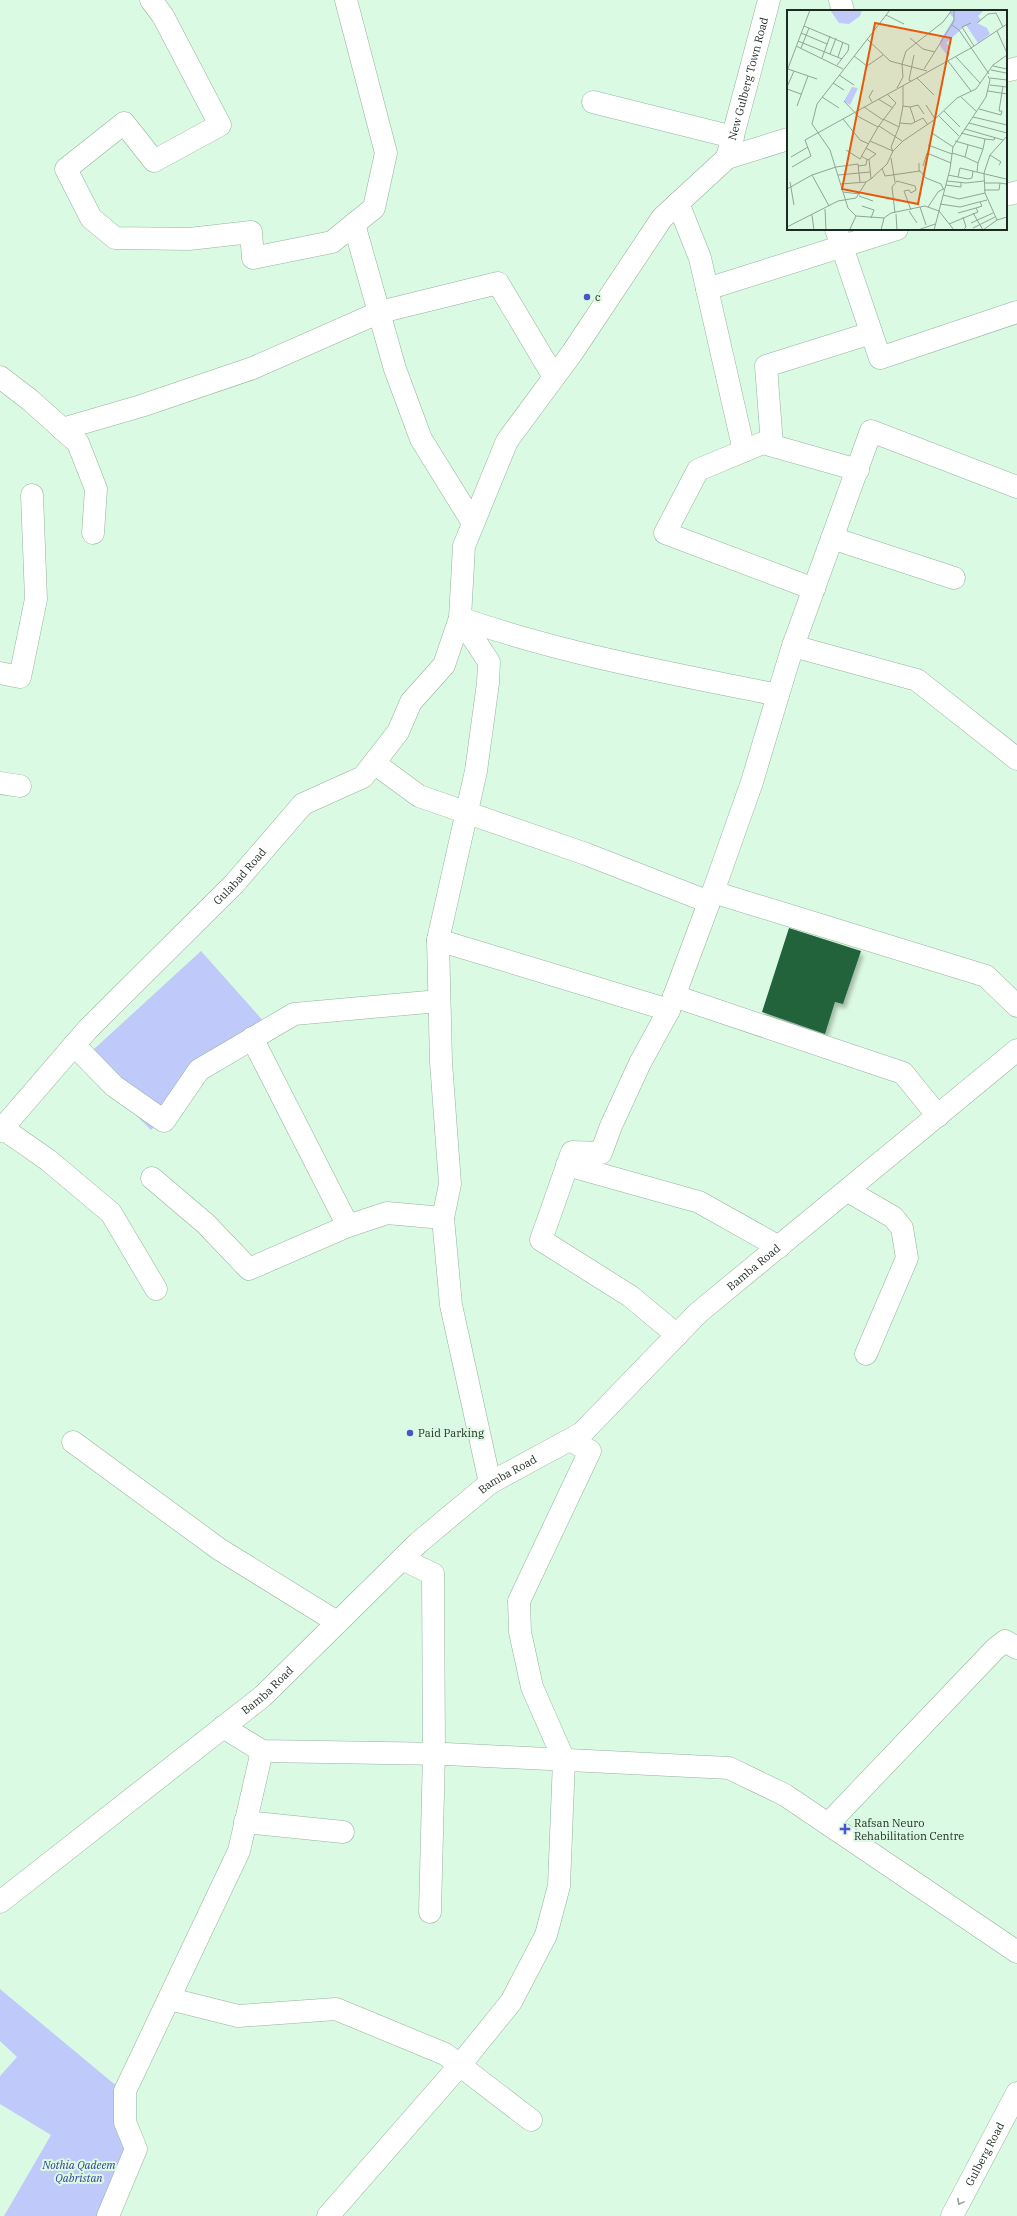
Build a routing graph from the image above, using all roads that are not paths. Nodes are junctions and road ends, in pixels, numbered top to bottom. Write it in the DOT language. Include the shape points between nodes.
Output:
graph roads {
  1 [pos="151,0"];
  2 [pos="346,0"];
  3 [pos="769,0"];
  4 [pos="840,0"];
  5 [pos="843,10"];
  6 [pos="1017,68"];
  7 [pos="1007,71"];
  8 [pos="593,102"];
  9 [pos="733,137"];
  10 [pos="787,139"];
  11 [pos="727,158"];
  12 [pos="1017,192"];
  13 [pos="1007,195"];
  14 [pos="678,203"];
  15 [pos="354,224"];
  16 [pos="890,230"];
  17 [pos="838,238"];
  18 [pos="707,289"];
  19 [pos="380,312"];
  20 [pos="1017,312"];
  21 [pos="871,333"];
  22 [pos="0,377"];
  23 [pos="554,377"];
  24 [pos="62,429"];
  25 [pos="772,445"];
  26 [pos="744,451"];
  27 [pos="858,470"];
  28 [pos="1017,487"];
  29 [pos="32,495"];
  30 [pos="473,523"];
  31 [pos="93,533"];
  32 [pos="832,538"];
  33 [pos="954,578"];
  34 [pos="814,589"];
  35 [pos="460,618"];
  36 [pos="793,646"];
  37 [pos="0,673"];
  38 [pos="778,695"];
  39 [pos="1017,759"];
  40 [pos="374,763"];
  41 [pos="467,813"];
  42 [pos="711,897"];
  43 [pos="438,940"];
  44 [pos="439,1001"];
  45 [pos="671,1002"];
  46 [pos="1017,1006"];
  47 [pos="252,1038"];
  48 [pos="74,1045"];
  49 [pos="1017,1050"];
  50 [pos="938,1116"];
  51 [pos="1,1130"];
  52 [pos="567,1166"];
  53 [pos="152,1178"];
  54 [pos="848,1190"];
  55 [pos="443,1218"];
  56 [pos="348,1226"];
  57 [pos="779,1247"];
  58 [pos="156,1289"];
  59 [pos="677,1335"];
  60 [pos="866,1354"];
  61 [pos="570,1440"];
  62 [pos="73,1442"];
  63 [pos="490,1483"];
  64 [pos="402,1558"];
  65 [pos="337,1622"];
  66 [pos="1017,1648"];
  67 [pos="223,1726"];
  68 [pos="262,1751"];
  69 [pos="434,1754"];
  70 [pos="564,1760"];
  71 [pos="245,1822"];
  72 [pos="828,1824"];
  73 [pos="343,1832"];
  74 [pos="0,1902"];
  75 [pos="430,1912"];
  76 [pos="1017,1952"];
  77 [pos="170,1999"];
  78 [pos="460,2065"];
  79 [pos="1017,2093"];
  80 [pos="531,2120"];
  81 [pos="108,2216"];
  82 [pos="328,2216"];
  83 [pos="952,2216"];
  1 -- 15 [label="street" via="220,125 154,161 124,123 66,169 91,218 115,238 189,239 251,232 253,258 332,242"];
  2 -- 15 [label="street" via="386,153 374,208"];
  3 -- 9 [label="street, New Gulberg Town Road"];
  4 -- 5 [label="street"];
  6 -- 7 [label="street"];
  8 -- 9 [label="street"];
  9 -- 11 [label="street, New Gulberg Town Road"];
  10 -- 11 [label="street"];
  11 -- 14 [label="street, Gulabad Road"];
  12 -- 13 [label="street"];
  14 -- 18 [label="street" via="700,258"];
  14 -- 23 [label="street, Gulabad Road" via="662,218"];
  15 -- 19 [label="street"];
  16 -- 17 [label="street"];
  17 -- 18 [label="street"];
  17 -- 21 [label="street"];
  18 -- 26 [label="street"];
  19 -- 23 [label="street" via="498,283"];
  19 -- 24 [label="street" via="253,368 141,406"];
  19 -- 30 [label="street" via="395,368 421,439"];
  20 -- 21 [label="street" via="880,358"];
  21 -- 25 [label="street" via="766,366"];
  22 -- 24 [label="street"];
  23 -- 30 [label="street, Gulabad Road" via="507,441"];
  24 -- 31 [label="street" via="78,443 96,489"];
  25 -- 26 [label="street" via="763,443"];
  25 -- 27 [label="street"];
  26 -- 34 [label="street" via="698,470 665,533"];
  27 -- 28 [label="street" via="871,431"];
  27 -- 32 [label="street"];
  29 -- 37 [label="street" via="36,599 20,677"];
  30 -- 35 [label="street, Gulabad Road" via="464,546"];
  32 -- 33 [label="street"];
  32 -- 34 [label="street"];
  34 -- 36 [label="street"];
  35 -- 38 [label="street" via="516,638 658,671"];
  35 -- 40 [label="street, Gulabad Road" via="444,665 411,702 398,732"];
  35 -- 41 [label="street" via="489,662 476,771"];
  36 -- 38 [label="street"];
  36 -- 39 [label="street" via="917,680"];
  38 -- 42 [label="street" via="752,782"];
  40 -- 41 [label="street" via="419,796"];
  40 -- 48 [label="street, Gulabad Road" via="363,776 303,804 234,884"];
  41 -- 42 [label="street"];
  41 -- 43 [label="street"];
  42 -- 45 [label="street"];
  42 -- 46 [label="street" via="986,976"];
  43 -- 44 [label="street"];
  43 -- 45 [label="street"];
  44 -- 47 [label="street" via="294,1014"];
  44 -- 55 [label="street" via="440,1062 450,1184"];
  45 -- 50 [label="street" via="903,1073"];
  45 -- 52 [label="street" via="610,1126 601,1153 572,1152"];
  47 -- 48 [label="street" via="199,1070 164,1121 114,1086"];
  47 -- 56 [label="street"];
  48 -- 51 [label="street, Gulabad Road"];
  49 -- 50 [label="street, Bamba Road"];
  50 -- 54 [label="street, Bamba Road"];
  51 -- 58 [label="street" via="48,1160 111,1213"];
  52 -- 57 [label="street" via="699,1202"];
  52 -- 59 [label="street" via="541,1240 630,1296"];
  53 -- 56 [label="street" via="206,1224 249,1270"];
  54 -- 57 [label="street, Bamba Road"];
  54 -- 60 [label="street" via="893,1217 902,1228 907,1258"];
  55 -- 56 [label="street" via="387,1213"];
  55 -- 63 [label="street" via="451,1305"];
  57 -- 59 [label="street, Bamba Road" via="698,1313"];
  59 -- 61 [label="street, Bamba Road" via="582,1433"];
  61 -- 63 [label="street, Bamba Road"];
  61 -- 70 [label="street" via="590,1451 519,1601 520,1632 532,1687"];
  62 -- 65 [label="street" via="219,1549"];
  63 -- 64 [label="street, Bamba Road"];
  64 -- 65 [label="street, Bamba Road"];
  64 -- 69 [label="street" via="433,1574"];
  65 -- 67 [label="street, Bamba Road" via="263,1696"];
  66 -- 72 [label="street" via="1005,1641 995,1649"];
  67 -- 68 [label="street"];
  67 -- 74 [label="street, Bamba Road"];
  68 -- 69 [label="street"];
  68 -- 71 [label="street"];
  69 -- 70 [label="street"];
  69 -- 75 [label="street"];
  70 -- 72 [label="street" via="729,1768 784,1795"];
  70 -- 78 [label="street" via="559,1886 546,1935 511,2002"];
  71 -- 73 [label="street"];
  71 -- 77 [label="street" via="239,1851"];
  72 -- 76 [label="street"];
  77 -- 78 [label="street" via="238,2016 336,2009 445,2054"];
  77 -- 81 [label="street" via="125,2091 125,2122 136,2149"];
  78 -- 80 [label="street"];
  78 -- 82 [label="street"];
  79 -- 83 [label="street, Gulberg Road, one-way"];
}
